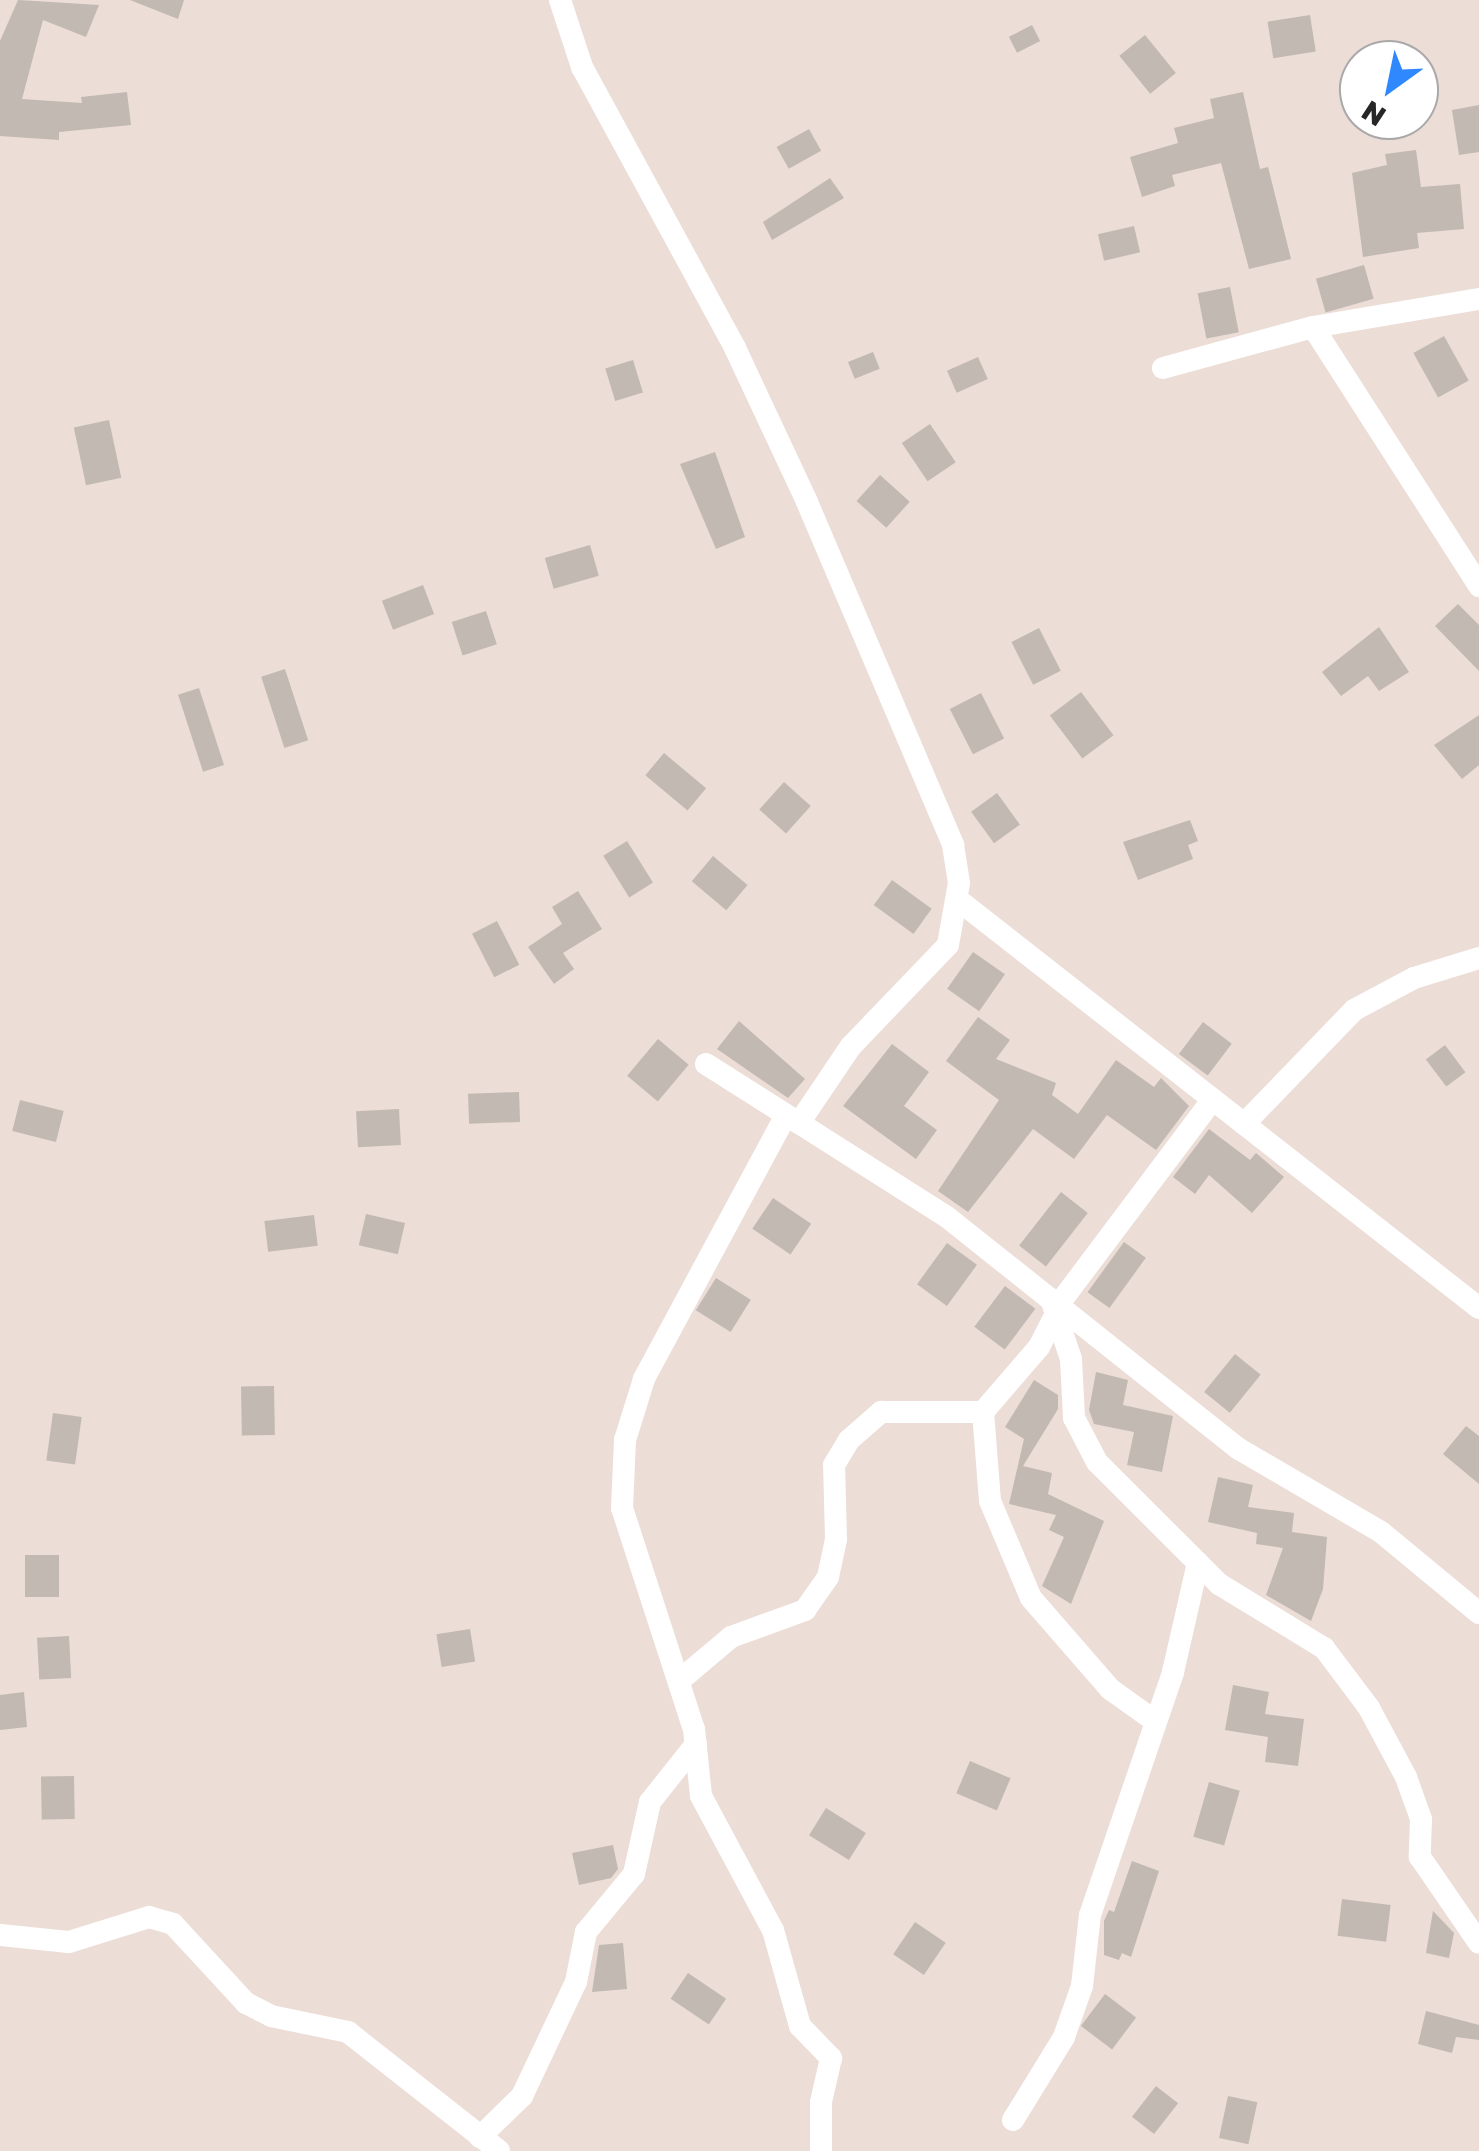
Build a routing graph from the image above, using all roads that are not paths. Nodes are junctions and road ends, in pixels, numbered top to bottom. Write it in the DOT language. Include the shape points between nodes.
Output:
graph roads {
  1 [pos="560,0"];
  2 [pos="1479,299"];
  3 [pos="1313,327"];
  4 [pos="1162,368"];
  5 [pos="1479,586"];
  6 [pos="957,900"];
  7 [pos="1479,958"];
  8 [pos="706,1064"];
  9 [pos="1212,1099"];
  10 [pos="792,1119"];
  11 [pos="1244,1124"];
  12 [pos="1056,1306"];
  13 [pos="1479,1308"];
  14 [pos="984,1412"];
  15 [pos="1198,1563"];
  16 [pos="1479,1613"];
  17 [pos="680,1680"];
  18 [pos="1155,1721"];
  19 [pos="696,1744"];
  20 [pos="0,1935"];
  21 [pos="1479,1943"];
  22 [pos="1012,2120"];
  23 [pos="490,2144"];
  24 [pos="821,2151"];
  1 -- 6 [label="street" via="582,67 735,348 807,502 938,803 952,844"];
  2 -- 3 [label="street"];
  3 -- 4 [label="street"];
  3 -- 5 [label="street"];
  6 -- 9 [label="street"];
  6 -- 10 [label="street" via="948,945"];
  7 -- 11 [label="street" via="1414,978 1354,1010"];
  8 -- 10 [label="street"];
  9 -- 11 [label="street"];
  9 -- 12 [label="street"];
  10 -- 12 [label="street" via="948,1217"];
  10 -- 17 [label="street" via="652,1362 625,1440 622,1508"];
  11 -- 13 [label="street"];
  12 -- 14 [label="street" via="1039,1347"];
  12 -- 15 [label="street" via="1071,1359 1074,1418 1097,1462"];
  12 -- 16 [label="street" via="1239,1449 1381,1532"];
  14 -- 17 [label="street" via="881,1412 849,1440 834,1465 836,1539 828,1577 805,1610 732,1637"];
  14 -- 18 [label="street" via="990,1502 1031,1598 1110,1689"];
  15 -- 18 [label="street"];
  15 -- 21 [label="street" via="1219,1584 1324,1648 1368,1708 1421,1819 1420,1858"];
  17 -- 19 [label="street"];
  18 -- 22 [label="street" via="1090,1914 1082,1986 1064,2037"];
  19 -- 23 [label="street" via="650,1802 634,1874 586,1932 576,1982 522,2096"];
  19 -- 24 [label="street" via="701,1796 773,1930 800,2026 831,2058 821,2102"];
  20 -- 23 [label="street" via="69,1942 149,1918 173,1924 246,2002 272,2016 348,2032"];
}
